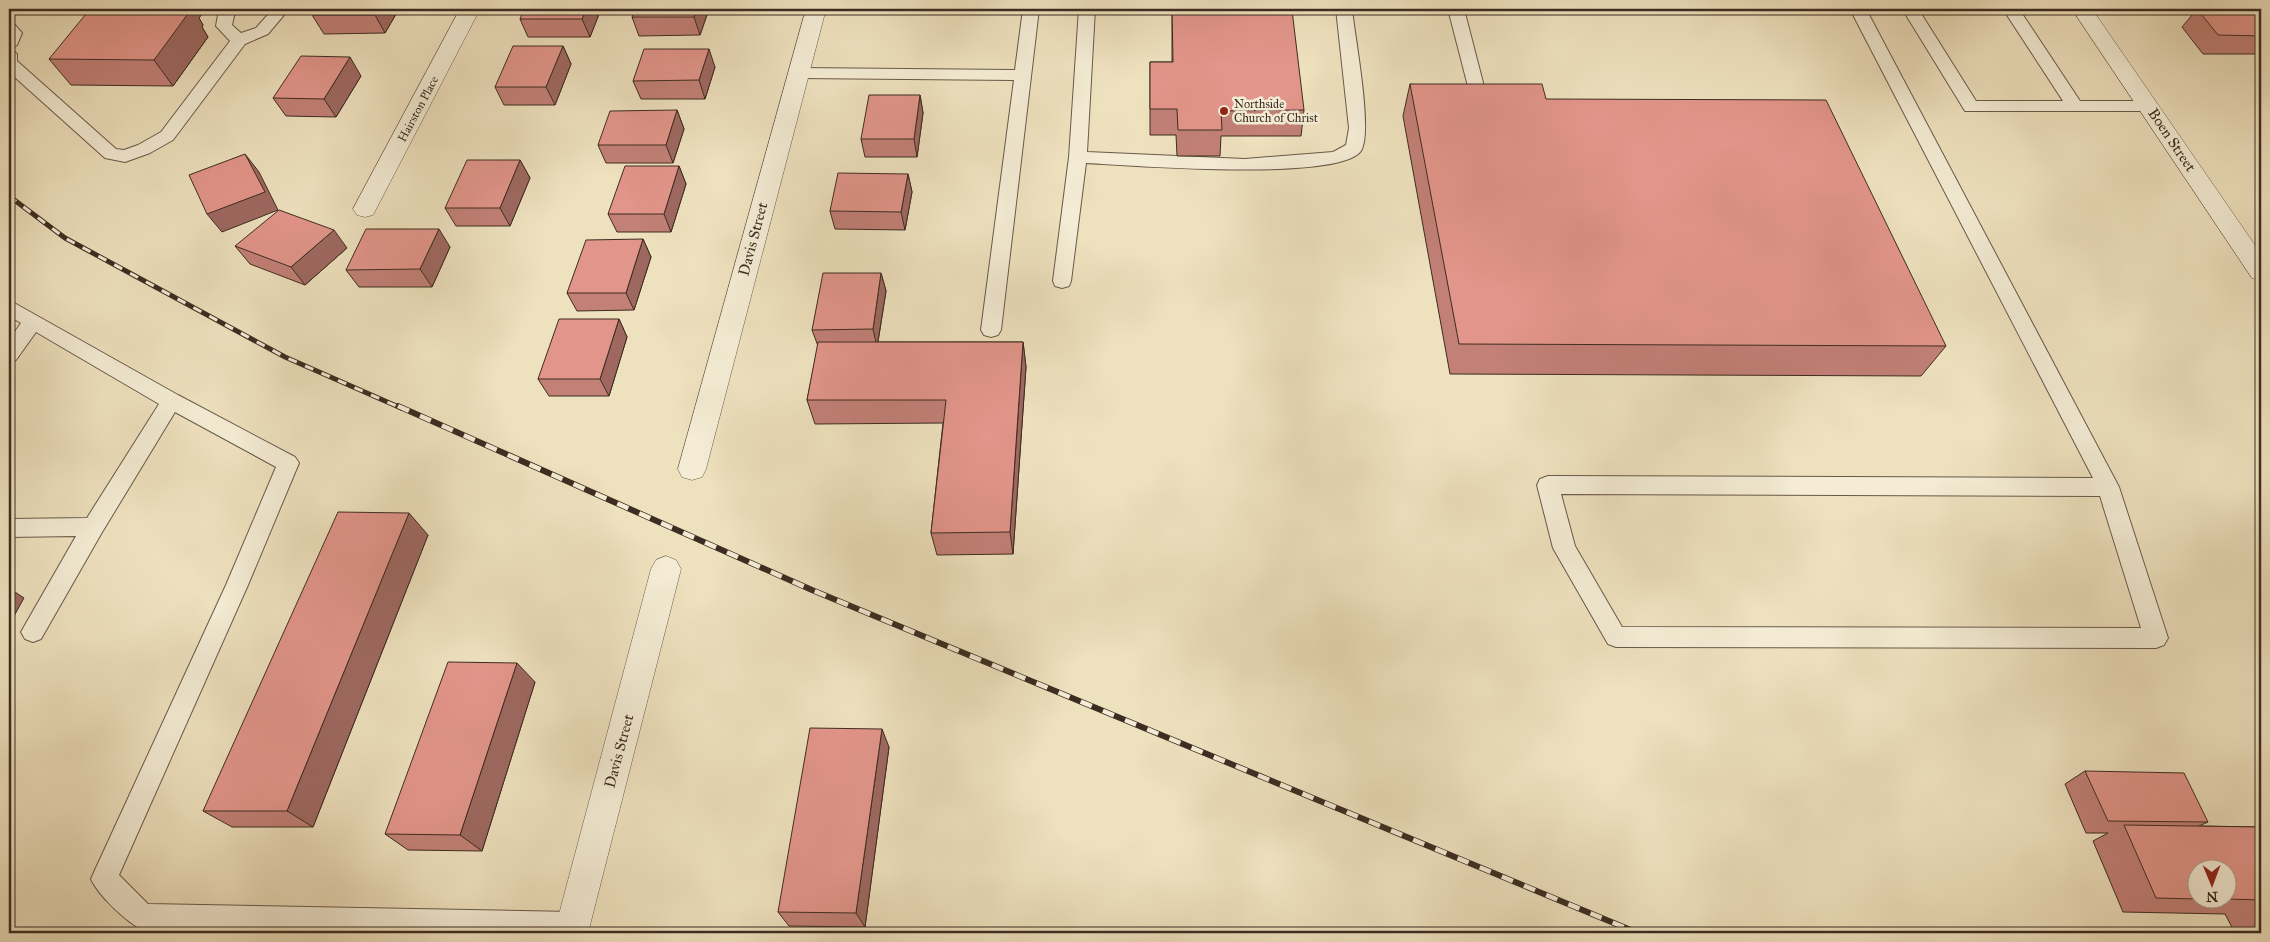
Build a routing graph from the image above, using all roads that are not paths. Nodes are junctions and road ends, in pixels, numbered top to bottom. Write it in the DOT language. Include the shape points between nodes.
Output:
graph roads {
  1 [pos="232,9"];
  2 [pos="281,9"];
  3 [pos="470,9"];
  4 [pos="816,9"];
  5 [pos="1031,9"];
  6 [pos="1087,9"];
  7 [pos="1344,9"];
  8 [pos="1456,9"];
  9 [pos="1858,9"];
  10 [pos="1915,9"];
  11 [pos="2010,9"];
  12 [pos="2082,9"];
  13 [pos="9,28"];
  14 [pos="239,40"];
  15 [pos="9,45"];
  16 [pos="9,54"];
  17 [pos="798,73"];
  18 [pos="1023,75"];
  19 [pos="1480,102"];
  20 [pos="2075,106"];
  21 [pos="2148,106"];
  22 [pos="1078,158"];
  23 [pos="365,208"];
  24 [pos="2261,272"];
  25 [pos="1062,281"];
  26 [pos="9,307"];
  27 [pos="33,321"];
  28 [pos="991,330"];
  29 [pos="9,355"];
  30 [pos="171,401"];
  31 [pos="692,469"];
  32 [pos="2108,487"];
  33 [pos="94,527"];
  34 [pos="9,528"];
  35 [pos="666,569"];
  36 [pos="33,632"];
  37 [pos="572,929"];
  1 -- 14 [label="lane" via="226,15 224,26"];
  2 -- 14 [label="lane" via="262,31"];
  3 -- 23 [label="street, Hairston Place"];
  4 -- 17 [label="street, Davis Street"];
  5 -- 18 [label="lane"];
  6 -- 22 [label="lane"];
  7 -- 22 [label="lane" via="1358,128 1354,148 1337,158 1245,165"];
  8 -- 19 [label="lane"];
  9 -- 32 [label="lane"];
  10 -- 20 [label="lane" via="1914,15 1971,107"];
  11 -- 20 [label="lane"];
  12 -- 21 [label="street, Boen Street"];
  13 -- 15 [label="lane" via="14,33"];
  14 -- 16 [label="lane" via="167,136 125,156 111,154 9,62"];
  17 -- 18 [label="lane"];
  17 -- 31 [label="street, Davis Street"];
  18 -- 28 [label="lane"];
  20 -- 21 [label="lane"];
  21 -- 24 [label="street, Boen Street"];
  22 -- 25 [label="lane"];
  26 -- 27 [label="lane"];
  27 -- 29 [label="lane"];
  27 -- 30 [label="lane"];
  30 -- 33 [label="lane"];
  30 -- 37 [label="lane" via="288,463 237,585 104,879 143,917"];
  32 -- 32 [label="lane" via="2156,638 1616,637 1564,548 1548,485"];
  33 -- 34 [label="lane"];
  33 -- 36 [label="lane"];
  35 -- 37 [label="street, Davis Street"];
}
